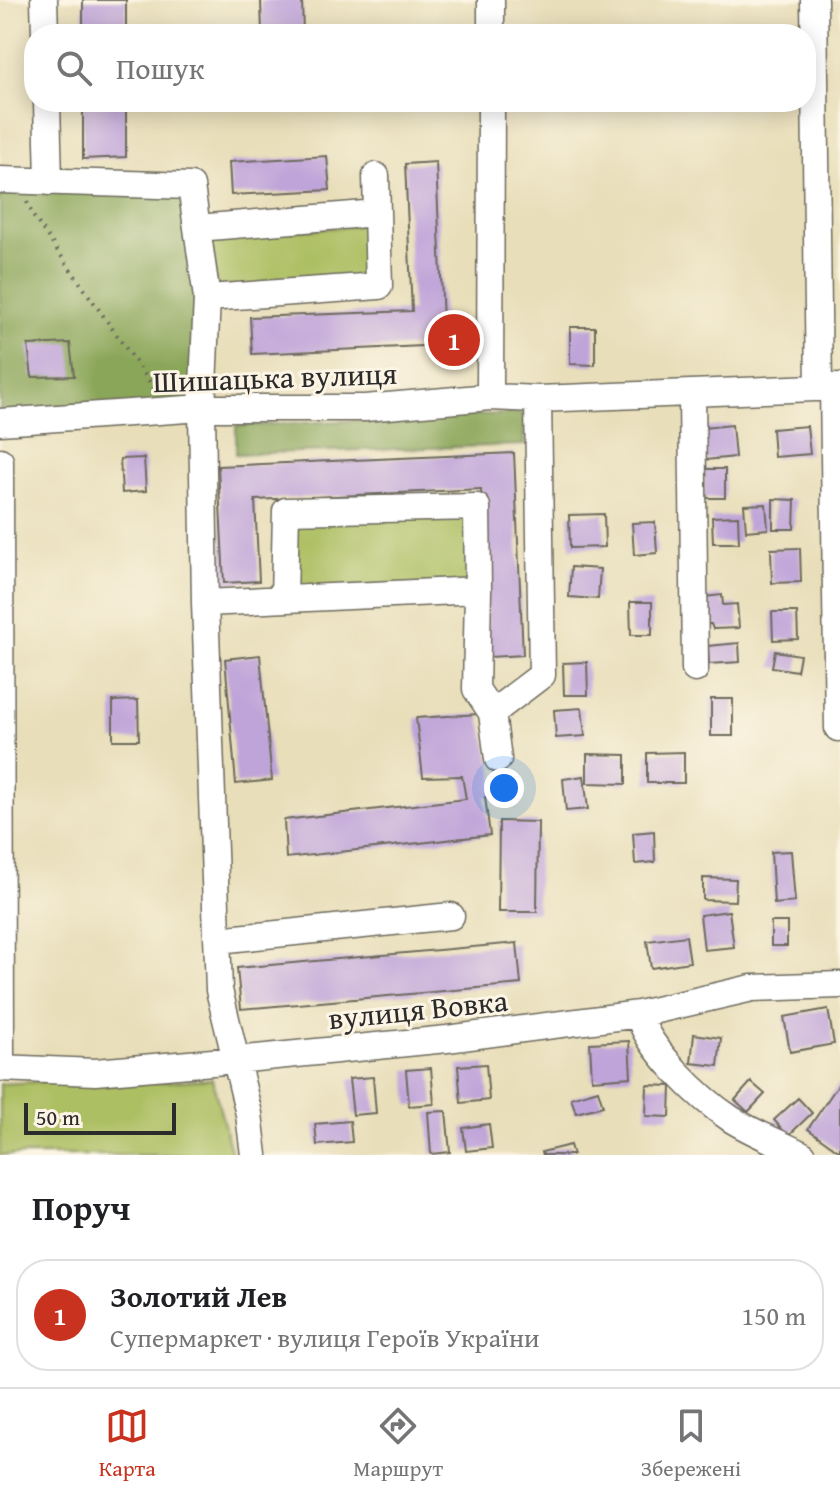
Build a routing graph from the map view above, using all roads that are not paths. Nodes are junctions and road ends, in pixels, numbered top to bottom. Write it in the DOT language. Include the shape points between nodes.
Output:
graph roads {
  1 [pos="44,0"];
  2 [pos="491,0"];
  3 [pos="814,0"];
  4 [pos="45,24"];
  5 [pos="491,24"];
  6 [pos="815,24"];
  7 [pos="816,46"];
  8 [pos="47,112"];
  9 [pos="491,112"];
  10 [pos="376,176"];
  11 [pos="9,181"];
  12 [pos="49,182"];
  13 [pos="377,213"];
  14 [pos="197,228"];
  15 [pos="207,298"];
  16 [pos="831,387"];
  17 [pos="692,393"];
  18 [pos="490,397"];
  19 [pos="538,399"];
  20 [pos="202,408"];
  21 [pos="0,422"];
  22 [pos="0,461"];
  23 [pos="478,590"];
  24 [pos="284,599"];
  25 [pos="205,603"];
  26 [pos="838,618"];
  27 [pos="1,648"];
  28 [pos="695,669"];
  29 [pos="492,713"];
  30 [pos="838,728"];
  31 [pos="498,759"];
  32 [pos="451,916"];
  33 [pos="218,940"];
  34 [pos="840,985"];
  35 [pos="639,1014"];
  36 [pos="236,1060"];
  37 [pos="1,1068"];
  38 [pos="254,1155"];
  39 [pos="803,1155"];
  1 -- 4 [label="street"];
  2 -- 5 [label="street"];
  3 -- 6 [label="street"];
  7 -- 16 [label="street"];
  8 -- 12 [label="street"];
  9 -- 18 [label="street"];
  10 -- 13 [label="street"];
  11 -- 12 [label="street"];
  12 -- 14 [label="street" via="191,186"];
  13 -- 14 [label="street"];
  13 -- 15 [label="street" via="379,286"];
  14 -- 15 [label="street"];
  15 -- 20 [label="street"];
  16 -- 17 [label="street, Шишацька вулиця"];
  16 -- 26 [label="street"];
  17 -- 19 [label="street, Шишацька вулиця"];
  17 -- 28 [label="street"];
  18 -- 19 [label="street, Шишацька вулиця"];
  18 -- 20 [label="street, Шишацька вулиця" via="365,408"];
  19 -- 29 [label="street" via="542,675"];
  20 -- 21 [label="street, Шишацька вулиця"];
  20 -- 25 [label="street"];
  22 -- 27 [label="street"];
  23 -- 24 [label="street"];
  23 -- 24 [label="street" via="477,507 286,511"];
  23 -- 29 [label="street" via="476,689"];
  24 -- 25 [label="street"];
  25 -- 33 [label="street"];
  26 -- 30 [label="street"];
  27 -- 37 [label="street"];
  29 -- 31 [label="street"];
  32 -- 33 [label="street"];
  33 -- 36 [label="street" via="219,990"];
  34 -- 35 [label="street, вулиця Вовка" via="752,988"];
  35 -- 36 [label="street, вулиця Вовка"];
  35 -- 39 [label="street" via="656,1051 730,1118"];
  36 -- 37 [label="street, вулиця Вовка" via="95,1072"];
  36 -- 38 [label="street"];
}
